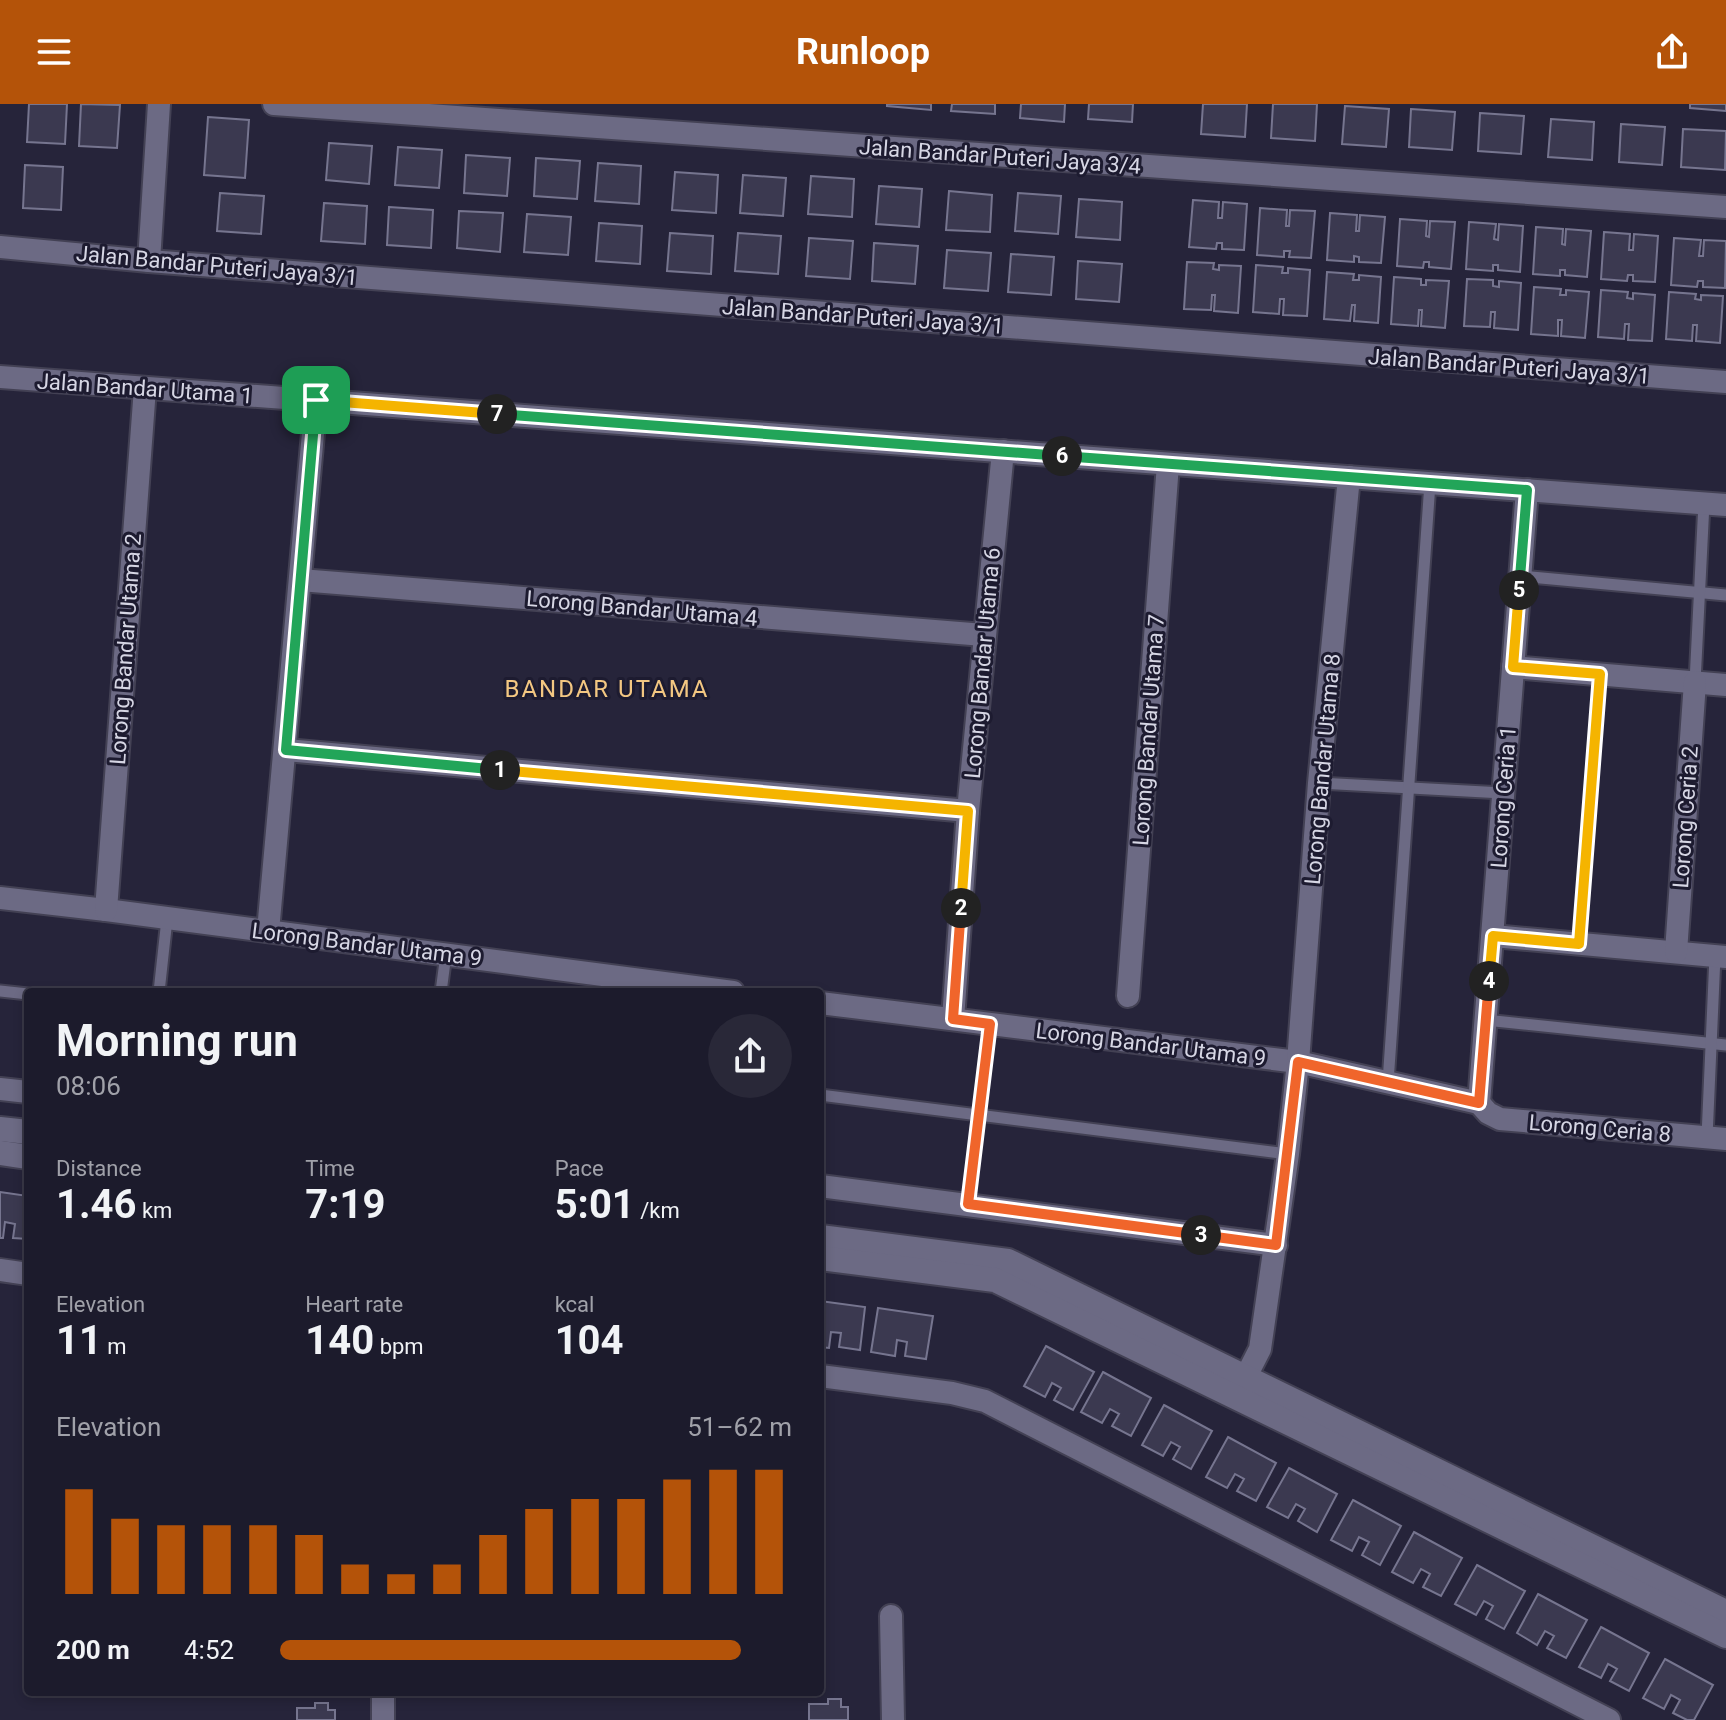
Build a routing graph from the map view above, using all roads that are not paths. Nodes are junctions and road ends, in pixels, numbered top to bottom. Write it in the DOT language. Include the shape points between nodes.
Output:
graph roads {
  1 [pos="159,104"];
  2 [pos="274,104"];
  3 [pos="1726,207"];
  4 [pos="0,247"];
  5 [pos="149,261"];
  6 [pos="0,377"];
  7 [pos="1726,382"];
  8 [pos="145,388"];
  9 [pos="316,400"];
  10 [pos="1003,451"];
  11 [pos="1168,464"];
  12 [pos="1349,477"];
  13 [pos="1430,483"];
  14 [pos="1527,490"];
  15 [pos="1715,504"];
  16 [pos="1520,576"];
  17 [pos="300,580"];
  18 [pos="1700,593"];
  19 [pos="1726,595"];
  20 [pos="984,635"];
  21 [pos="1513,667"];
  22 [pos="1600,674"];
  23 [pos="1695,682"];
  24 [pos="1726,685"];
  25 [pos="286,750"];
  26 [pos="1319,783"];
  27 [pos="1409,788"];
  28 [pos="1503,793"];
  29 [pos="968,811"];
  30 [pos="0,898"];
  31 [pos="106,910"];
  32 [pos="167,919"];
  33 [pos="268,931"];
  34 [pos="1493,936"];
  35 [pos="1579,944"];
  36 [pos="1676,952"];
  37 [pos="446,954"];
  38 [pos="1721,956"];
  39 [pos="159,988"];
  40 [pos="442,988"];
  41 [pos="697,988"];
  42 [pos="0,991"];
  43 [pos="24,994"];
  44 [pos="1128,996"];
  45 [pos="824,1003"];
  46 [pos="953,1019"];
  47 [pos="1485,1020"];
  48 [pos="990,1024"];
  49 [pos="1711,1044"];
  50 [pos="1726,1045"];
  51 [pos="1298,1062"];
  52 [pos="1388,1082"];
  53 [pos="0,1089"];
  54 [pos="24,1092"];
  55 [pos="824,1096"];
  56 [pos="1479,1103"];
  57 [pos="979,1115"];
  58 [pos="0,1129"];
  59 [pos="24,1132"];
  60 [pos="1716,1138"];
  61 [pos="0,1153"];
  62 [pos="1288,1154"];
  63 [pos="24,1156"];
  64 [pos="824,1186"];
  65 [pos="968,1204"];
  66 [pos="824,1238"];
  67 [pos="1276,1245"];
  68 [pos="824,1259"];
  69 [pos="0,1270"];
  70 [pos="24,1273"];
  71 [pos="824,1377"];
  72 [pos="1241,1386"];
  73 [pos="1726,1612"];
  74 [pos="891,1616"];
  75 [pos="1726,1636"];
  76 [pos="383,1696"];
  77 [pos="383,1720"];
  78 [pos="893,1720"];
  79 [pos="1609,1720"];
  1 -- 5 [label="street"];
  2 -- 3 [label="street, Jalan Bandar Puteri Jaya 3/4"];
  4 -- 5 [label="street, Jalan Bandar Puteri Jaya 3/1"];
  5 -- 7 [label="street, Jalan Bandar Puteri Jaya 3/1"];
  6 -- 8 [label="street, Jalan Bandar Utama 1"];
  8 -- 9 [label="street, Jalan Bandar Utama 1"];
  8 -- 31 [label="street, Lorong Bandar Utama 2"];
  9 -- 10 [label="street, Jalan Bandar Utama 1"];
  9 -- 17 [label="street"];
  10 -- 11 [label="street, Jalan Bandar Utama 1"];
  10 -- 20 [label="street, Lorong Bandar Utama 6"];
  11 -- 12 [label="street, Jalan Bandar Utama 1"];
  11 -- 44 [label="street, Lorong Bandar Utama 7"];
  12 -- 13 [label="street, Jalan Bandar Utama 1"];
  12 -- 26 [label="street, Lorong Bandar Utama 8"];
  13 -- 14 [label="street, Jalan Bandar Utama 1"];
  13 -- 27 [label="lane"];
  14 -- 15 [label="street, Jalan Bandar Utama 1"];
  14 -- 16 [label="street, Lorong Ceria 1"];
  15 -- 18 [label="lane"];
  16 -- 18 [label="lane"];
  16 -- 21 [label="street, Lorong Ceria 1"];
  17 -- 20 [label="street, Lorong Bandar Utama 4"];
  17 -- 25 [label="street"];
  18 -- 19 [label="lane"];
  18 -- 23 [label="lane"];
  20 -- 29 [label="street, Lorong Bandar Utama 6"];
  21 -- 22 [label="street"];
  21 -- 28 [label="street, Lorong Ceria 1"];
  22 -- 23 [label="street"];
  22 -- 35 [label="lane"];
  23 -- 24 [label="street"];
  23 -- 36 [label="street, Lorong Ceria 2"];
  25 -- 29 [label="street"];
  25 -- 33 [label="street"];
  26 -- 27 [label="lane"];
  26 -- 51 [label="street, Lorong Bandar Utama 8"];
  27 -- 28 [label="lane"];
  27 -- 52 [label="lane"];
  28 -- 34 [label="street, Lorong Ceria 1"];
  29 -- 46 [label="street, Lorong Bandar Utama 6"];
  30 -- 31 [label="street, Lorong Bandar Utama 9"];
  31 -- 32 [label="street, Lorong Bandar Utama 9"];
  32 -- 33 [label="street, Lorong Bandar Utama 9"];
  32 -- 39 [label="lane"];
  33 -- 37 [label="street, Lorong Bandar Utama 9"];
  34 -- 35 [label="street"];
  34 -- 47 [label="street, Lorong Ceria 1"];
  35 -- 36 [label="street"];
  36 -- 38 [label="street"];
  37 -- 40 [label="lane"];
  37 -- 41 [label="street, Lorong Bandar Utama 9"];
  38 -- 49 [label="lane"];
  42 -- 43 [label="lane"];
  45 -- 46 [label="street, Lorong Bandar Utama 9"];
  46 -- 48 [label="street, Lorong Bandar Utama 9"];
  47 -- 49 [label="lane"];
  47 -- 56 [label="street, Lorong Ceria 1"];
  48 -- 51 [label="street, Lorong Bandar Utama 9"];
  48 -- 57 [label="lane"];
  49 -- 50 [label="lane"];
  49 -- 60 [label="lane"];
  51 -- 52 [label="street, Lorong Bandar Utama 9"];
  51 -- 62 [label="street, Lorong Bandar Utama 8"];
  52 -- 56 [label="street, Lorong Bandar Utama 9"];
  53 -- 54 [label="street"];
  55 -- 57 [label="lane"];
  56 -- 60 [label="street, Lorong Ceria 8" via="1500,1119"];
  57 -- 62 [label="lane"];
  57 -- 65 [label="lane"];
  58 -- 59 [label="street"];
  61 -- 63 [label="street"];
  62 -- 67 [label="street, Lorong Bandar Utama 8"];
  64 -- 65 [label="street"];
  65 -- 67 [label="street"];
  66 -- 72 [label="street" via="1008,1261"];
  67 -- 72 [label="street, Lorong Bandar Utama 8" via="1260,1349"];
  68 -- 72 [label="street" via="995,1280"];
  69 -- 70 [label="street"];
  71 -- 79 [label="street" via="985,1401"];
  72 -- 73 [label="street"];
  72 -- 75 [label="street"];
  74 -- 78 [label="street"];
  76 -- 77 [label="street"];
}
